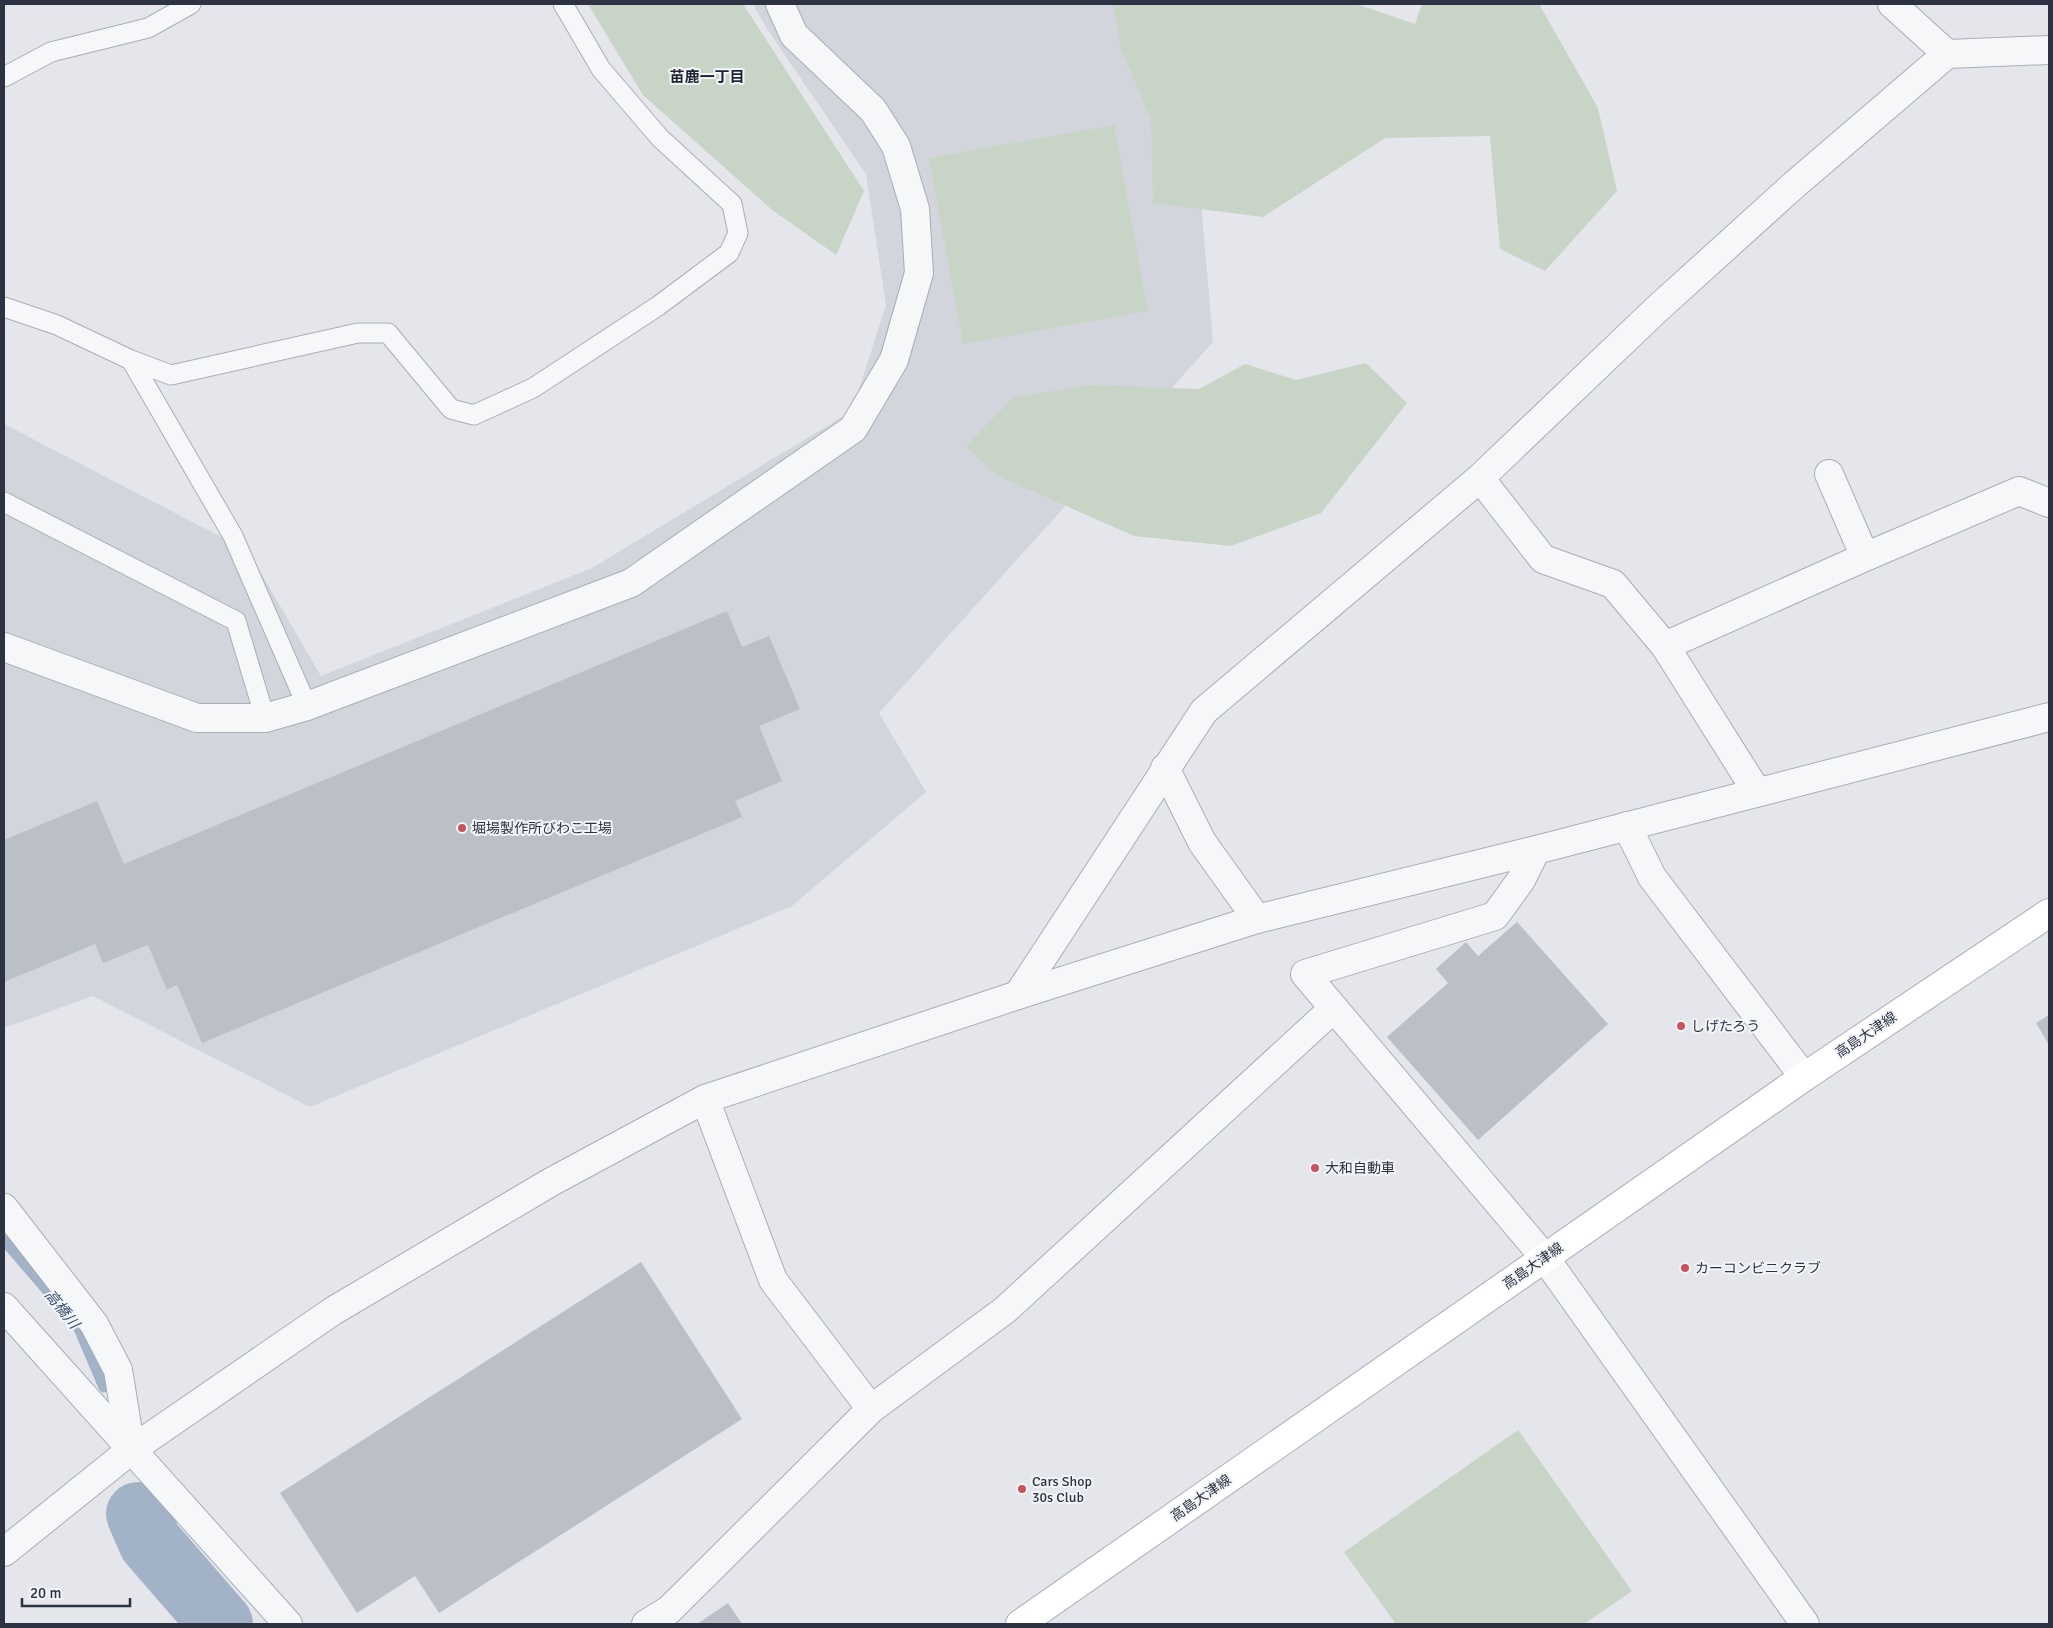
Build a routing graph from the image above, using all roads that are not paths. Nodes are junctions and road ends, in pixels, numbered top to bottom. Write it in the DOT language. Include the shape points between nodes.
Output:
graph roads {
  1 [pos="191,4"];
  2 [pos="563,4"];
  3 [pos="780,4"];
  4 [pos="1892,4"];
  5 [pos="2049,50"];
  6 [pos="1947,54"];
  7 [pos="4,76"];
  8 [pos="4,307"];
  9 [pos="131,360"];
  10 [pos="1829,474"];
  11 [pos="1480,478"];
  12 [pos="4,502"];
  13 [pos="2049,503"];
  14 [pos="1865,557"];
  15 [pos="1665,646"];
  16 [pos="4,647"];
  17 [pos="307,706"];
  18 [pos="2049,717"];
  19 [pos="265,718"];
  20 [pos="1165,768"];
  21 [pos="1757,792"];
  22 [pos="1627,826"];
  23 [pos="1536,850"];
  24 [pos="2049,913"];
  25 [pos="1257,919"];
  26 [pos="1018,995"];
  27 [pos="1334,1008"];
  28 [pos="1804,1077"];
  29 [pos="705,1099"];
  30 [pos="4,1208"];
  31 [pos="1545,1258"];
  32 [pos="4,1307"];
  33 [pos="871,1409"];
  34 [pos="131,1450"];
  35 [pos="4,1552"];
  36 [pos="288,1624"];
  37 [pos="646,1624"];
  38 [pos="1020,1624"];
  39 [pos="1805,1624"];
  1 -- 7 [label="lane" via="148,28 51,52"];
  2 -- 9 [label="lane" via="601,69 660,138 732,204 738,233 729,254 658,306 533,388 474,416 451,409 388,333 358,333 171,375"];
  3 -- 17 [label="street" via="794,36 873,110 896,146 915,209 920,274 894,360 853,429 631,583"];
  4 -- 6 [label="street"];
  5 -- 6 [label="street"];
  6 -- 11 [label="street" via="1671,296"];
  8 -- 9 [label="lane" via="57,325"];
  9 -- 17 [label="lane" via="233,536"];
  10 -- 14 [label="street"];
  11 -- 15 [label="street" via="1542,559 1612,584"];
  11 -- 20 [label="street" via="1204,711"];
  12 -- 19 [label="lane" via="236,621"];
  13 -- 14 [label="street" via="2019,491"];
  14 -- 15 [label="street"];
  15 -- 21 [label="street"];
  16 -- 19 [label="street" via="197,718"];
  17 -- 19 [label="street"];
  18 -- 21 [label="street"];
  20 -- 25 [label="street" via="1202,842"];
  20 -- 26 [label="street"];
  21 -- 22 [label="street"];
  22 -- 23 [label="street"];
  22 -- 28 [label="street" via="1652,877"];
  23 -- 25 [label="street"];
  23 -- 27 [label="street" via="1521,880 1495,916 1305,974"];
  24 -- 28 [label="main road, 高島大津線"];
  25 -- 26 [label="street"];
  26 -- 29 [label="street"];
  27 -- 31 [label="street"];
  27 -- 33 [label="street" via="1005,1310"];
  28 -- 31 [label="main road, 高島大津線"];
  29 -- 33 [label="street" via="773,1280"];
  29 -- 34 [label="street" via="552,1182 333,1311"];
  30 -- 34 [label="street" via="94,1324 118,1370"];
  31 -- 38 [label="main road, 高島大津線"];
  31 -- 39 [label="street"];
  32 -- 34 [label="street"];
  33 -- 37 [label="street" via="669,1610"];
  34 -- 35 [label="street"];
  34 -- 36 [label="street"];
}
